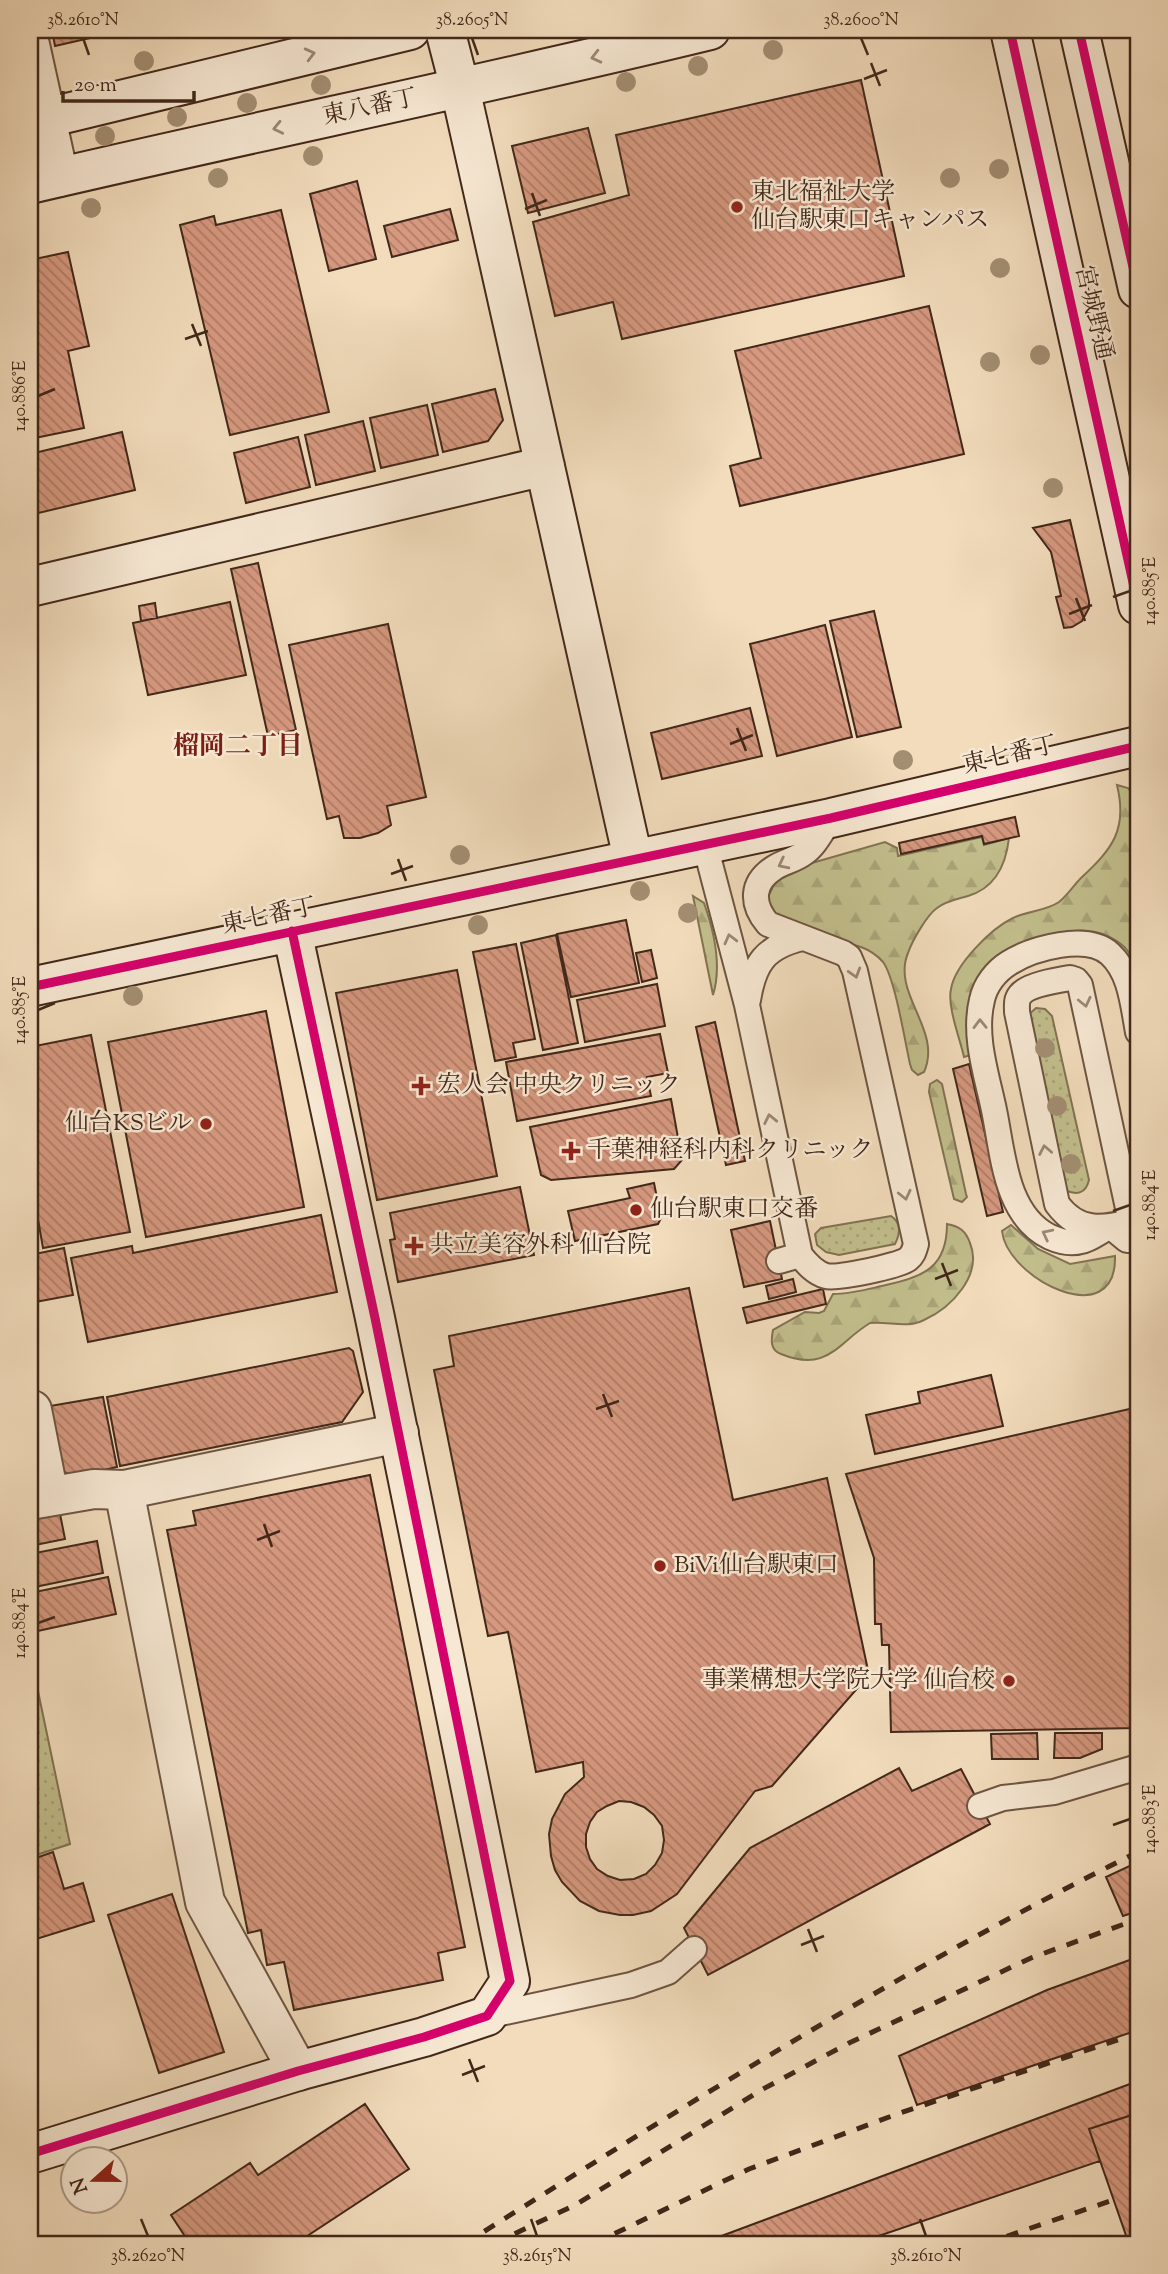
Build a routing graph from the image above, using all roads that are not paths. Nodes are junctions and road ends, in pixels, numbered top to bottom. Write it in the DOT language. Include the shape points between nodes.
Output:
graph roads {
  1 [pos="410,30"];
  2 [pos="445,30"];
  3 [pos="710,30"];
  4 [pos="1010,30"];
  5 [pos="1079,30"];
  6 [pos="30,45"];
  7 [pos="460,88"];
  8 [pos="38,120"];
  9 [pos="44,181"];
  10 [pos="1138,289"];
  11 [pos="545,466"];
  12 [pos="30,587"];
  13 [pos="1138,605"];
  14 [pos="1138,746"];
  15 [pos="831,818"];
  16 [pos="705,845"];
  17 [pos="633,859"];
  18 [pos="292,931"];
  19 [pos="802,938"];
  20 [pos="30,987"];
  21 [pos="747,1005"];
  22 [pos="1138,1032"];
  23 [pos="1129,1227"];
  24 [pos="32,1410"];
  25 [pos="399,1433"];
  26 [pos="124,1490"];
  27 [pos="39,1498"];
  28 [pos="1138,1767"];
  29 [pos="980,1807"];
  30 [pos="694,1950"];
  31 [pos="487,2016"];
  32 [pos="298,2071"];
  33 [pos="30,2154"];
  8 -- 1 [label="street, one-way"];
  2 -- 7 [label="street"];
  3 -- 7 [label="street, 東八番丁, one-way"];
  4 -- 13 [label="street, 宮城野通"];
  5 -- 10 [label="street, 宮城野通"];
  6 -- 8 [label="street"];
  7 -- 9 [label="street, 東八番丁, one-way"];
  7 -- 11 [label="street"];
  8 -- 9 [label="street"];
  11 -- 12 [label="street"];
  11 -- 17 [label="street"];
  14 -- 15 [label="street, 東七番丁"];
  15 -- 16 [label="street, 東七番丁"];
  15 -- 19 [label="lane, one-way" via="806,853 775,867 757,885 761,916 768,924"];
  16 -- 17 [label="street, 東七番丁"];
  21 -- 16 [label="lane, one-way"];
  17 -- 18 [label="street, 東七番丁"];
  18 -- 20 [label="street, 東七番丁"];
  18 -- 25 [label="street"];
  19 -- 21 [label="lane" via="764,956 752,976"];
  19 -- 21 [label="lane, one-way" via="843,953 855,971 916,1244 902,1262 833,1277 790,1258 796,1241"];
  23 -- 22 [label="lane, one-way" via="1068,1242 1037,1229 1023,1214 1009,1182 982,1053 979,1014 989,984 1010,962 1063,944 1091,944 1110,954 1125,976"];
  23 -- 23 [label="lane, one-way" via="1079,1224 1066,1217 1057,1204 1017,1012 1019,995 1025,990 1076,979 1083,993"];
  24 -- 27 [label="street"];
  25 -- 26 [label="street"];
  25 -- 31 [label="street" via="510,1981"];
  26 -- 27 [label="street" via="94,1489"];
  26 -- 32 [label="street" via="205,1902"];
  28 -- 29 [label="lane" via="1054,1792 1003,1798"];
  30 -- 31 [label="lane" via="668,1972 631,1985"];
  31 -- 32 [label="street"];
  32 -- 33 [label="street"];
}
